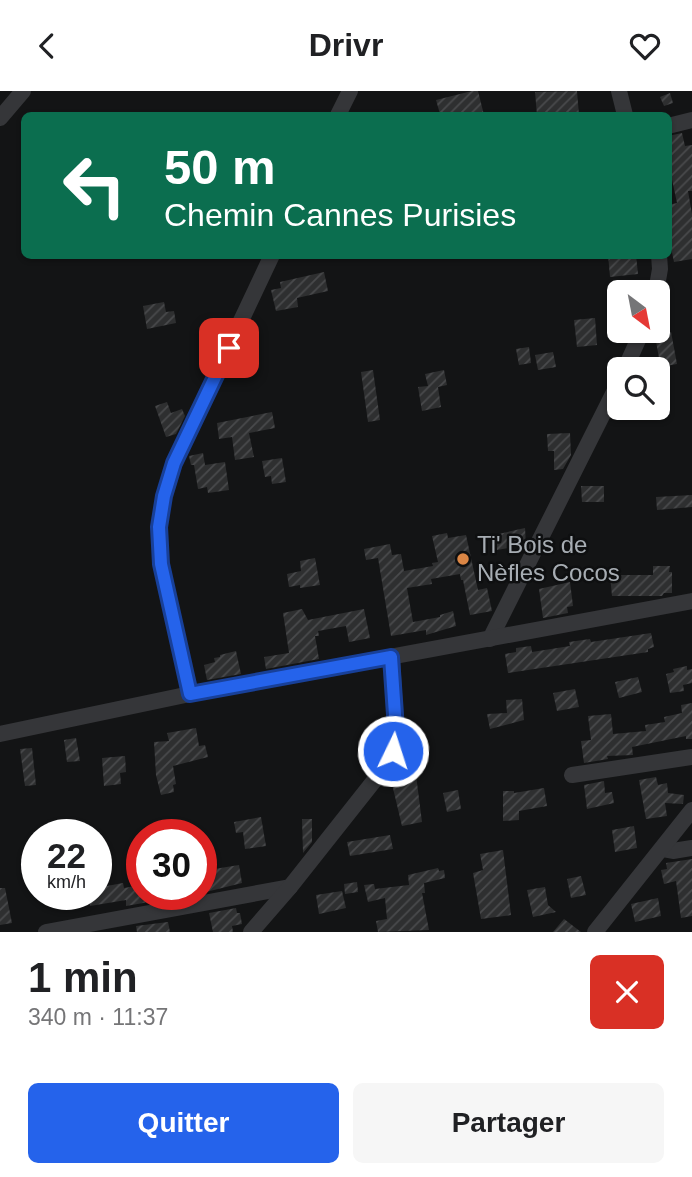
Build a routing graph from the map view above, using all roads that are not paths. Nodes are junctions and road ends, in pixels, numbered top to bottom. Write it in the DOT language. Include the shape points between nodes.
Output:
graph roads {
  1 [pos="23,91"];
  2 [pos="350,91"];
  3 [pos="619,91"];
  4 [pos="340,112"];
  5 [pos="624,112"];
  6 [pos="0,117"];
  7 [pos="692,120"];
  8 [pos="672,125"];
  9 [pos="270,259"];
  10 [pos="659,259"];
  11 [pos="658,280"];
  12 [pos="607,406"];
  13 [pos="692,601"];
  14 [pos="490,639"];
  15 [pos="391,657"];
  16 [pos="190,694"];
  17 [pos="0,734"];
  18 [pos="692,757"];
  19 [pos="572,775"];
  20 [pos="692,810"];
  21 [pos="692,848"];
  22 [pos="662,849"];
  23 [pos="290,887"];
  24 [pos="46,932"];
  25 [pos="251,932"];
  26 [pos="595,932"];
  1 -- 6 [label="street"];
  2 -- 4 [label="street"];
  3 -- 5 [label="street"];
  7 -- 8 [label="street"];
  9 -- 16 [label="street" via="174,463 164,496 159,527 161,564"];
  10 -- 11 [label="street"];
  12 -- 14 [label="street"];
  13 -- 14 [label="street"];
  14 -- 15 [label="street"];
  15 -- 16 [label="street"];
  15 -- 23 [label="street" via="393,751 382,772"];
  16 -- 17 [label="street"];
  18 -- 19 [label="street"];
  20 -- 22 [label="street"];
  21 -- 22 [label="street"];
  22 -- 26 [label="street"];
  23 -- 24 [label="street"];
  23 -- 25 [label="street"];
}
